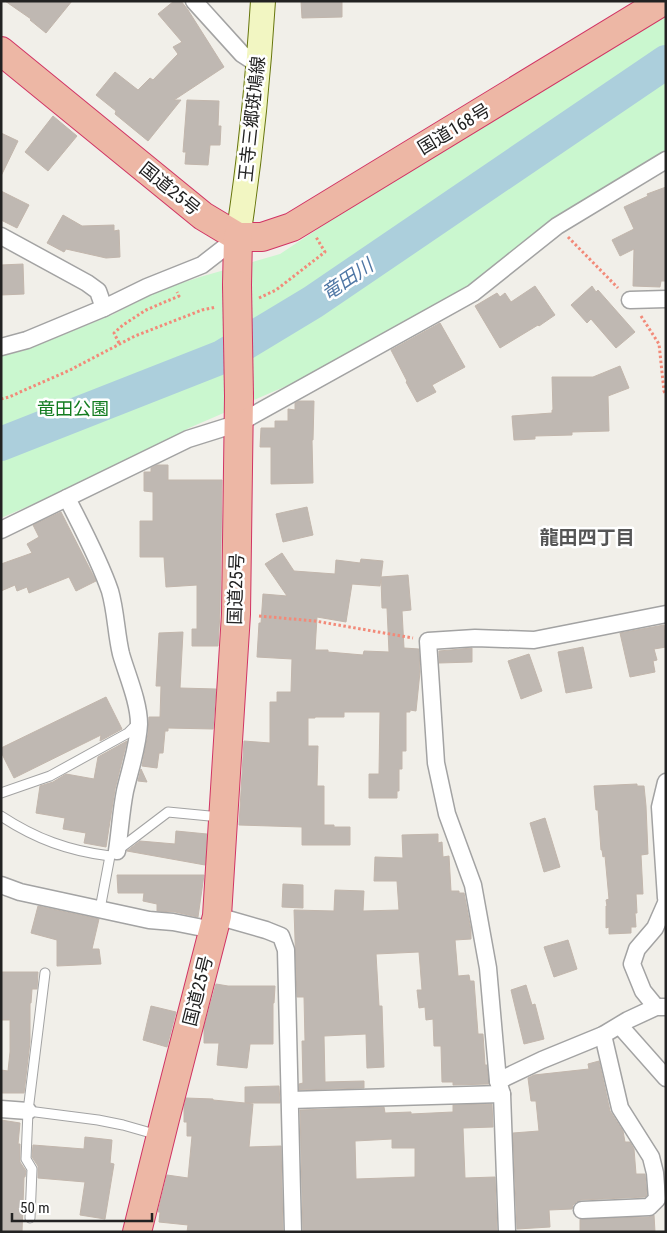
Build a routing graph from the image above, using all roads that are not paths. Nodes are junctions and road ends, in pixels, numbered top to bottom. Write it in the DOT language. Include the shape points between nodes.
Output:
graph roads {
  1 [pos="194,1"];
  2 [pos="263,1"];
  3 [pos="663,1"];
  4 [pos="1,50"];
  5 [pos="259,64"];
  6 [pos="666,160"];
  7 [pos="1,236"];
  8 [pos="238,237"];
  9 [pos="630,300"];
  10 [pos="666,300"];
  11 [pos="104,308"];
  12 [pos="1,347"];
  13 [pos="239,423"];
  14 [pos="67,498"];
  15 [pos="1,530"];
  16 [pos="666,614"];
  17 [pos="139,723"];
  18 [pos="666,782"];
  19 [pos="1,793"];
  20 [pos="1,816"];
  21 [pos="222,817"];
  22 [pos="114,853"];
  23 [pos="1,885"];
  24 [pos="666,898"];
  25 [pos="666,903"];
  26 [pos="100,909"];
  27 [pos="215,923"];
  28 [pos="45,973"];
  29 [pos="661,1007"];
  30 [pos="620,1026"];
  31 [pos="603,1035"];
  32 [pos="666,1078"];
  33 [pos="500,1087"];
  34 [pos="290,1100"];
  35 [pos="1,1108"];
  36 [pos="28,1111"];
  37 [pos="160,1136"];
  38 [pos="582,1210"];
  39 [pos="30,1218"];
  40 [pos="137,1232"];
  41 [pos="293,1232"];
  42 [pos="507,1232"];
  1 -- 5 [label="street" via="242,54"];
  2 -- 5 [label="main road, 王寺三郷斑鳩線"];
  3 -- 8 [label="highway, 国道168号" via="636,13 292,227 262,237"];
  4 -- 8 [label="highway, 国道25号" via="203,216"];
  5 -- 8 [label="main road, 王寺三郷斑鳩線"];
  6 -- 13 [label="street" via="557,226 473,293"];
  7 -- 11 [label="street" via="87,283 98,291"];
  8 -- 11 [label="street" via="202,265"];
  8 -- 13 [label="highway, 国道25号, bridge" via="245,293"];
  9 -- 10 [label="street"];
  11 -- 12 [label="street" via="27,340"];
  13 -- 14 [label="street" via="188,439"];
  13 -- 21 [label="highway, 国道25号" via="236,614"];
  14 -- 15 [label="street"];
  14 -- 17 [label="street" via="110,591 117,640"];
  16 -- 33 [label="street" via="534,640 475,638 428,641 436,763 446,814 473,885 488,968"];
  17 -- 19 [label="lane" via="128,733 50,776"];
  17 -- 22 [label="street"];
  18 -- 24 [label="street" via="660,807"];
  20 -- 22 [label="lane" via="53,843 86,853"];
  21 -- 22 [label="lane" via="168,812"];
  21 -- 27 [label="highway, 国道25号"];
  22 -- 26 [label="lane"];
  23 -- 26 [label="street"];
  25 -- 29 [label="street" via="655,928 637,949 632,964 643,991"];
  26 -- 27 [label="street" via="149,920"];
  27 -- 34 [label="street" via="266,930 281,936 286,950"];
  27 -- 37 [label="highway, 国道25号"];
  28 -- 36 [label="lane"];
  29 -- 30 [label="street"];
  30 -- 31 [label="street"];
  30 -- 32 [label="street"];
  31 -- 33 [label="street" via="542,1060"];
  31 -- 38 [label="street" via="620,1108 651,1157 657,1199 650,1207"];
  33 -- 34 [label="street"];
  33 -- 42 [label="street"];
  34 -- 41 [label="street"];
  35 -- 36 [label="street"];
  36 -- 37 [label="lane" via="123,1125"];
  36 -- 39 [label="lane" via="26,1159 32,1169"];
  37 -- 40 [label="highway, 国道25号"];
}
